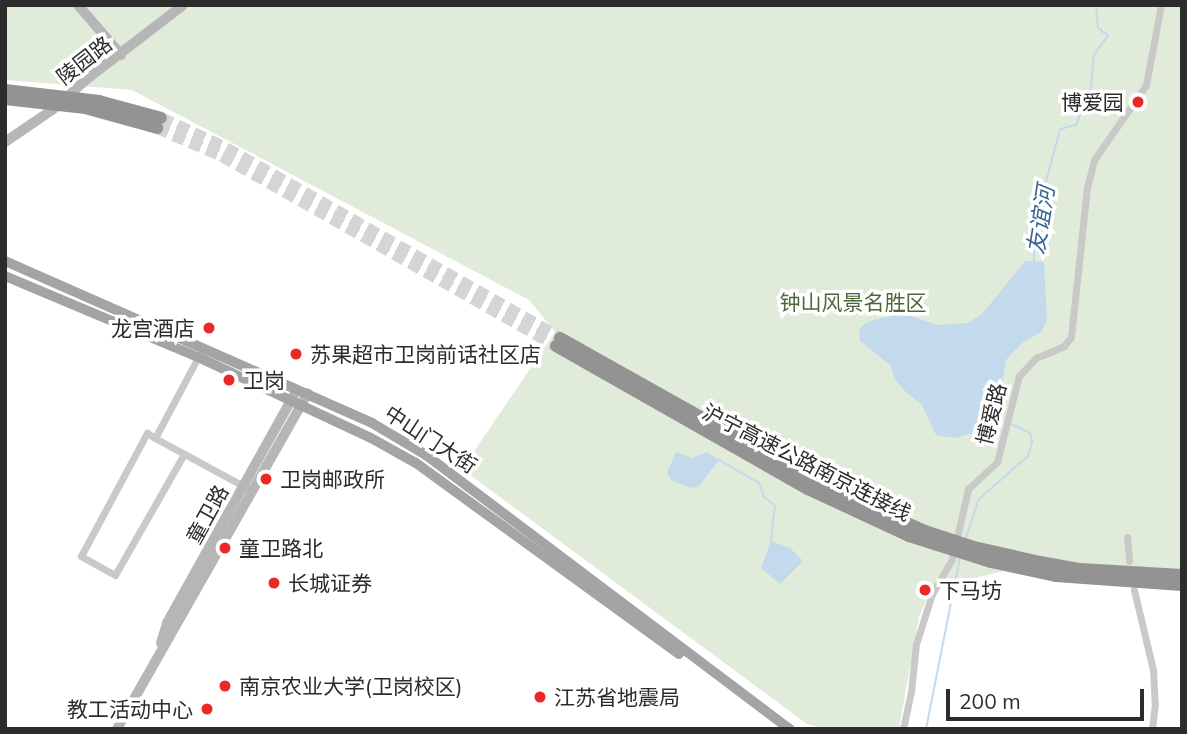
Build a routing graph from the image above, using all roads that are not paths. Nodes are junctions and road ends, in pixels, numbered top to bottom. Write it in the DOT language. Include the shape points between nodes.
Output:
graph roads {
  1 [pos="78,5"];
  2 [pos="183,5"];
  3 [pos="1161,5"];
  4 [pos="121,55"];
  5 [pos="5,90"];
  6 [pos="5,99"];
  7 [pos="98,106"];
  8 [pos="52,110"];
  9 [pos="159,123"];
  10 [pos="5,142"];
  11 [pos="5,261"];
  12 [pos="5,276"];
  13 [pos="558,342"];
  14 [pos="198,357"];
  15 [pos="303,391"];
  16 [pos="297,402"];
  17 [pos="155,438"];
  18 [pos="184,454"];
  19 [pos="248,489"];
  20 [pos="1127,537"];
  21 [pos="973,552"];
  22 [pos="1129,561"];
  23 [pos="1182,575"];
  24 [pos="1182,585"];
  25 [pos="1133,590"];
  26 [pos="117,729"];
  27 [pos="779,729"];
  28 [pos="790,729"];
  29 [pos="903,729"];
  30 [pos="1152,729"];
  1 -- 4 [label="street"];
  2 -- 4 [label="street, 陵园路"];
  3 -- 29 [label="street, 博爱路" via="1146,85 1094,160 1089,176 1071,337 1024,369 1015,383 997,461 968,489 952,559 932,593 916,645"];
  4 -- 8 [label="street, 陵园路"];
  5 -- 7 [label="highway"];
  5 -- 8 [label="street" via="34,93"];
  6 -- 7 [label="highway"];
  7 -- 9 [label="highway"];
  8 -- 10 [label="street, 陵园路"];
  11 -- 15 [label="main road, 中山门大街"];
  12 -- 14 [label="main road, 中山门大街"];
  13 -- 21 [label="highway, 沪宁高速公路南京连接线" via="808,489 890,529"];
  14 -- 16 [label="main road, 中山门大街"];
  14 -- 17 [label="street"];
  15 -- 16 [label="street, 童卫路"];
  15 -- 28 [label="main road, 中山门大街" via="426,455"];
  16 -- 19 [label="street, 童卫路"];
  16 -- 27 [label="main road, 中山门大街" via="371,438 449,485"];
  17 -- 18 [label="street"];
  17 -- 18 [label="street" via="147,433 81,556 115,575"];
  18 -- 19 [label="street"];
  19 -- 26 [label="street, 童卫路"];
  20 -- 22 [label="street"];
  21 -- 23 [label="highway, 沪宁高速公路南京连接线" via="1080,569"];
  21 -- 24 [label="highway, 沪宁高速公路南京连接线" via="1056,576"];
  25 -- 30 [label="street" via="1153,670"];
}
